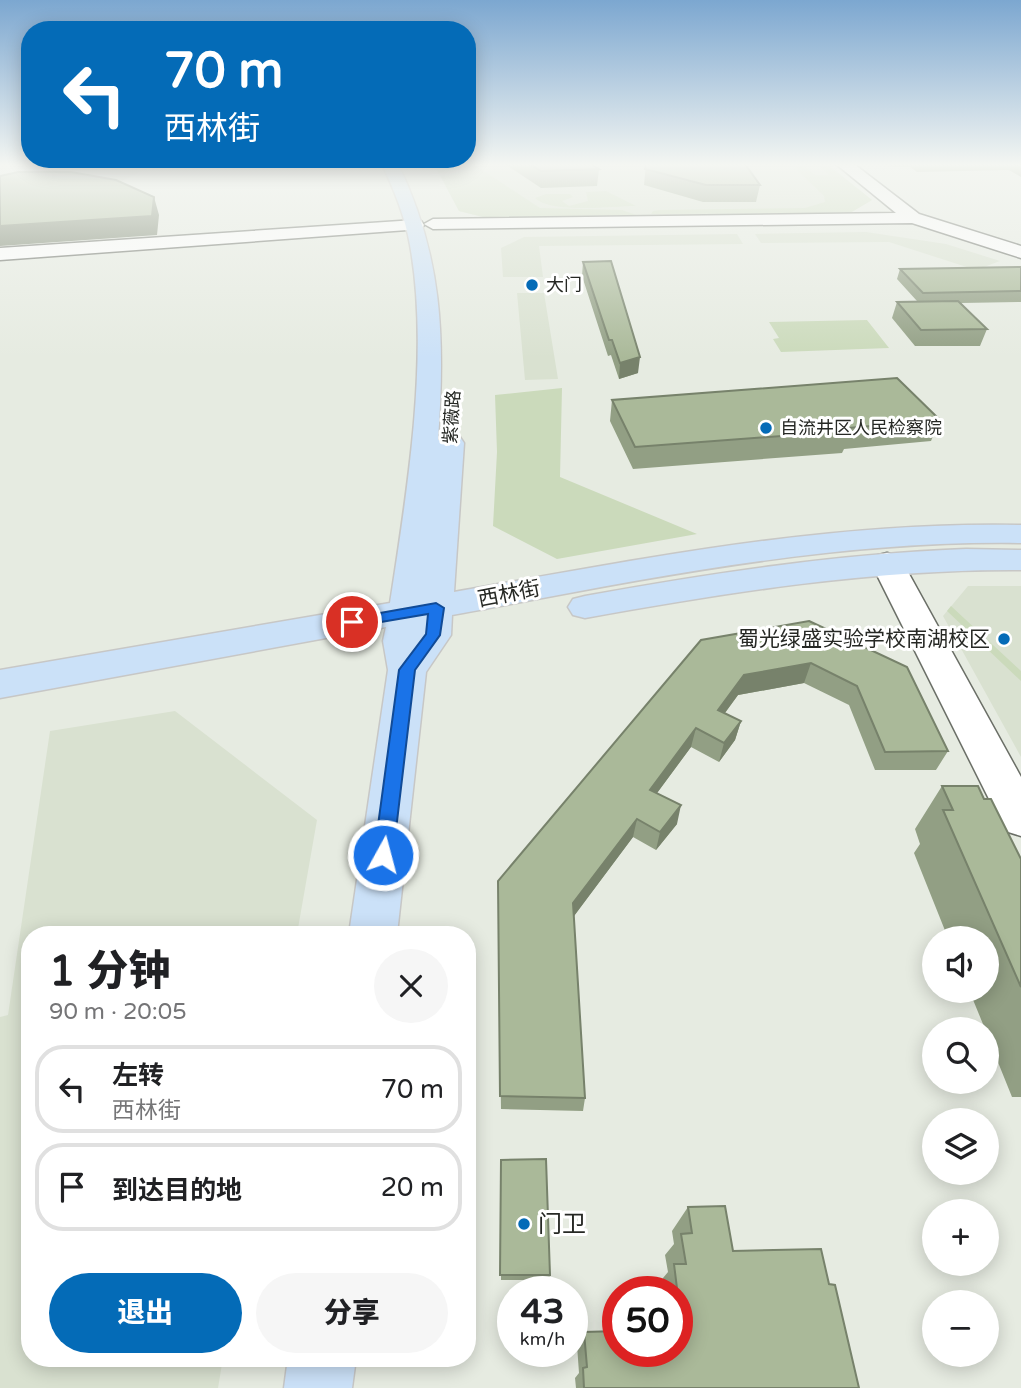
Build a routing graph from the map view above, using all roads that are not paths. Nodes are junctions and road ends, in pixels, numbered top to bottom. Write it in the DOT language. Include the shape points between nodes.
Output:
graph roads {
  1 [pos="369,229"];
  2 [pos="424,229"];
  3 [pos="425,229"];
  4 [pos="948,229"];
  5 [pos="1021,251"];
  6 [pos="0,254"];
  7 [pos="454,381"];
  8 [pos="452,420"];
  9 [pos="1021,534"];
  10 [pos="1021,559"];
  11 [pos="887,563"];
  12 [pos="417,633"];
  13 [pos="0,684"];
  14 [pos="0,708"];
  15 [pos="1021,818"];
  16 [pos="374,926"];
  17 [pos="321,1367"];
  18 [pos="318,1388"];
  1 -- 6 [label="street"];
  2 -- 12 [label="main road, 紫薇路" via="430,393"];
  3 -- 7 [label="main road, 紫薇路" via="450,305"];
  4 -- 5 [label="street"];
  8 -- 12 [label="main road, 紫薇路"];
  9 -- 12 [label="main road, 西林街" via="851,538 742,552"];
  10 -- 11 [label="main road, 西林街"];
  11 -- 12 [label="main road, 西林街" via="762,576"];
  11 -- 15 [label="street"];
  12 -- 13 [label="main road, 西林街"];
  12 -- 14 [label="main road, 西林街"];
  12 -- 16 [label="main road, 紫薇路"];
  17 -- 18 [label="main road"];
}
